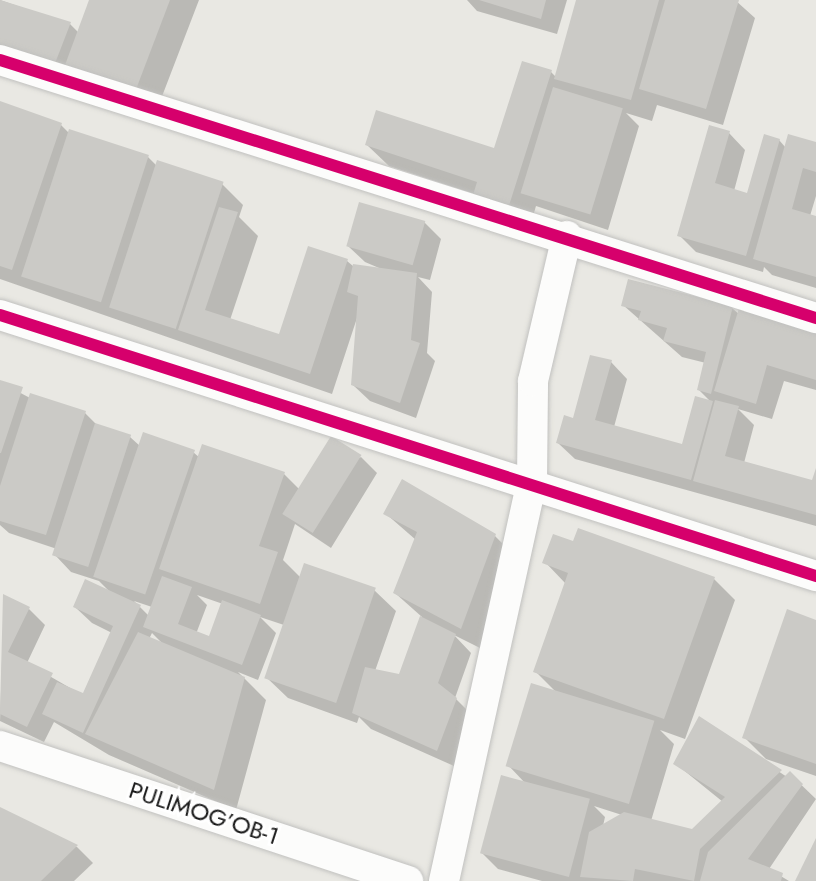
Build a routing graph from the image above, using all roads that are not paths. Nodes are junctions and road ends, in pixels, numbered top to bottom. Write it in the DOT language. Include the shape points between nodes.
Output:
graph roads {
  1 [pos="0,60"];
  2 [pos="567,236"];
  3 [pos="0,315"];
  4 [pos="816,318"];
  5 [pos="532,481"];
  6 [pos="816,576"];
  7 [pos="0,746"];
  8 [pos="408,881"];
  9 [pos="444,881"];
  1 -- 2 [label="street"];
  2 -- 4 [label="street"];
  2 -- 5 [label="street" via="533,381"];
  3 -- 5 [label="street"];
  5 -- 6 [label="street"];
  5 -- 9 [label="street"];
  7 -- 8 [label="street, PULIMOG’OB-1"];
}
